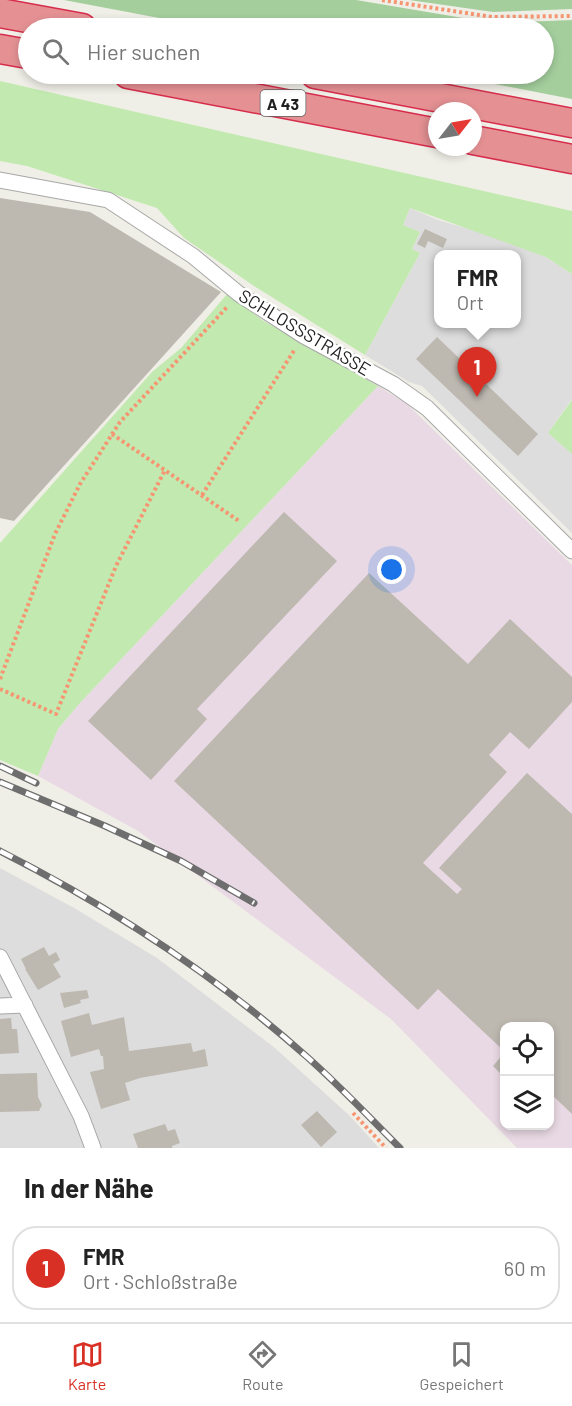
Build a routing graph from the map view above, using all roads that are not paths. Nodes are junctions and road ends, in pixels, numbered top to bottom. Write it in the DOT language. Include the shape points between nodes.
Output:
graph roads {
  1 [pos="0,12"];
  2 [pos="31,18"];
  3 [pos="0,48"];
  4 [pos="18,52"];
  5 [pos="180,84"];
  6 [pos="367,84"];
  7 [pos="572,123"];
  8 [pos="428,131"];
  9 [pos="482,142"];
  10 [pos="572,159"];
  11 [pos="0,180"];
  12 [pos="572,551"];
  13 [pos="0,957"];
  14 [pos="25,1005"];
  15 [pos="0,1006"];
  16 [pos="93,1148"];
  1 -- 2 [label="highway"];
  3 -- 4 [label="highway"];
  5 -- 8 [label="highway, A 43"];
  6 -- 7 [label="highway, A 43"];
  9 -- 10 [label="highway"];
  11 -- 12 [label="street, SCHLOSSSTRASSE" via="108,201 193,256 239,294 303,336 393,384 427,408"];
  13 -- 14 [label="street"];
  14 -- 15 [label="street"];
  14 -- 16 [label="street"];
}
